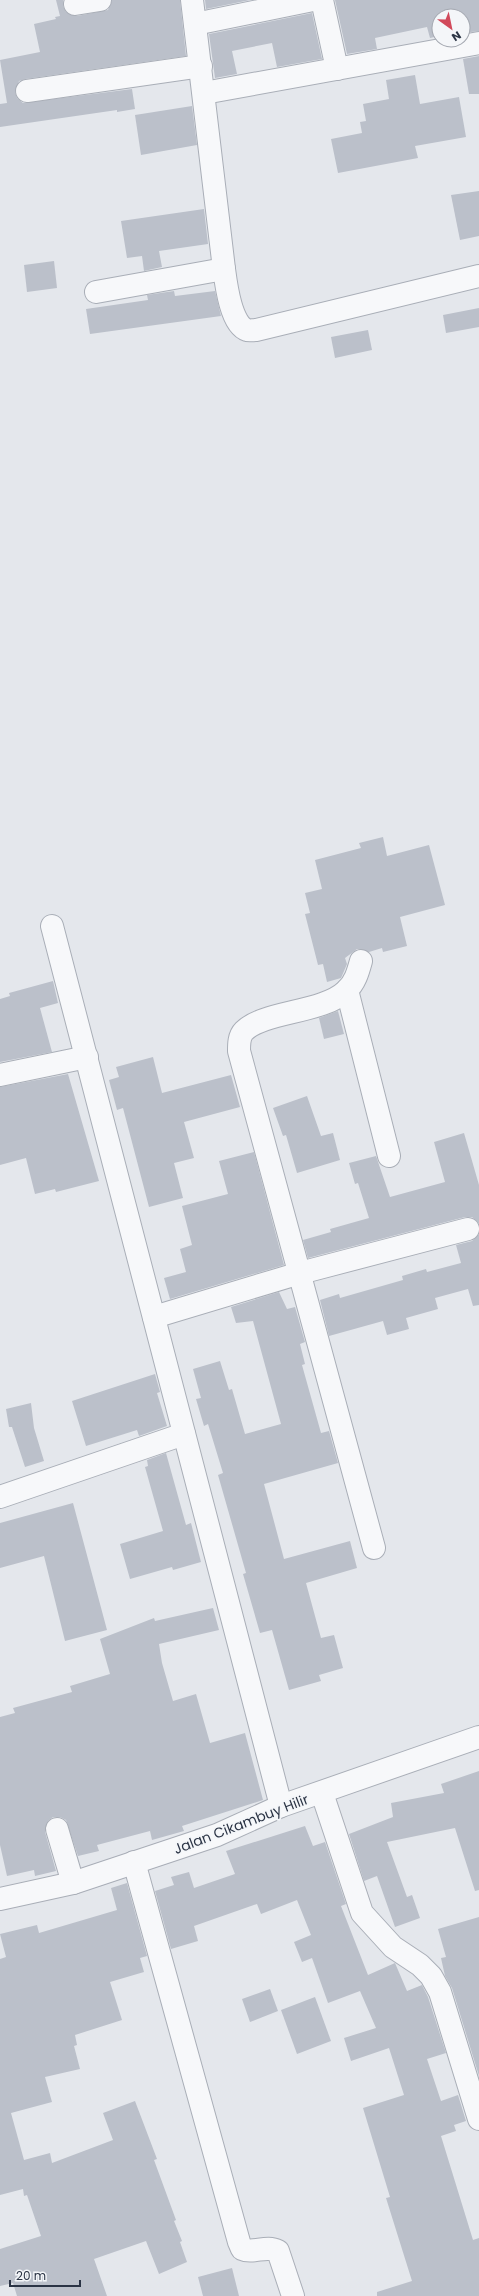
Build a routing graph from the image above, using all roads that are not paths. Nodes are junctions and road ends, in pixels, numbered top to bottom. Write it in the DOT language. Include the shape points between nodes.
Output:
graph roads {
  1 [pos="100,0"];
  2 [pos="192,0"];
  3 [pos="313,0"];
  4 [pos="322,0"];
  5 [pos="75,4"];
  6 [pos="195,24"];
  7 [pos="479,43"];
  8 [pos="201,66"];
  9 [pos="337,69"];
  10 [pos="27,91"];
  11 [pos="204,92"];
  12 [pos="224,269"];
  13 [pos="479,276"];
  14 [pos="96,292"];
  15 [pos="52,926"];
  16 [pos="361,961"];
  17 [pos="347,990"];
  18 [pos="87,1057"];
  19 [pos="0,1074"];
  20 [pos="389,1156"];
  21 [pos="468,1228"];
  22 [pos="300,1273"];
  23 [pos="154,1317"];
  24 [pos="184,1434"];
  25 [pos="0,1496"];
  26 [pos="374,1548"];
  27 [pos="479,1737"];
  28 [pos="322,1793"];
  29 [pos="281,1806"];
  30 [pos="57,1829"];
  31 [pos="134,1862"];
  32 [pos="73,1883"];
  33 [pos="0,1899"];
  34 [pos="479,2119"];
  35 [pos="294,2296"];
  1 -- 5 [label="street"];
  2 -- 6 [label="street"];
  3 -- 6 [label="street"];
  4 -- 9 [label="street"];
  6 -- 8 [label="street"];
  7 -- 9 [label="street"];
  8 -- 10 [label="street"];
  8 -- 11 [label="street"];
  9 -- 11 [label="street"];
  11 -- 12 [label="street"];
  12 -- 13 [label="street" via="228,299 239,324 246,330 256,330"];
  12 -- 14 [label="street"];
  15 -- 18 [label="street"];
  16 -- 17 [label="street" via="354,981"];
  17 -- 20 [label="street"];
  17 -- 22 [label="street" via="305,1010 254,1024 243,1032 239,1040 239,1051"];
  18 -- 19 [label="street"];
  18 -- 23 [label="street"];
  21 -- 22 [label="street"];
  22 -- 23 [label="street"];
  22 -- 26 [label="street"];
  23 -- 24 [label="street"];
  24 -- 25 [label="street"];
  24 -- 29 [label="street"];
  27 -- 28 [label="street, Jalan Cikambuy Hilir"];
  28 -- 29 [label="street, Jalan Cikambuy Hilir"];
  28 -- 34 [label="street" via="362,1913 393,1947 431,1976 440,1992"];
  29 -- 31 [label="street, Jalan Cikambuy Hilir" via="217,1835"];
  30 -- 32 [label="street"];
  31 -- 32 [label="street, Jalan Cikambuy Hilir"];
  31 -- 35 [label="street" via="239,2242 246,2251 272,2248 278,2251"];
  32 -- 33 [label="street, Jalan Cikambuy Hilir"];
}
